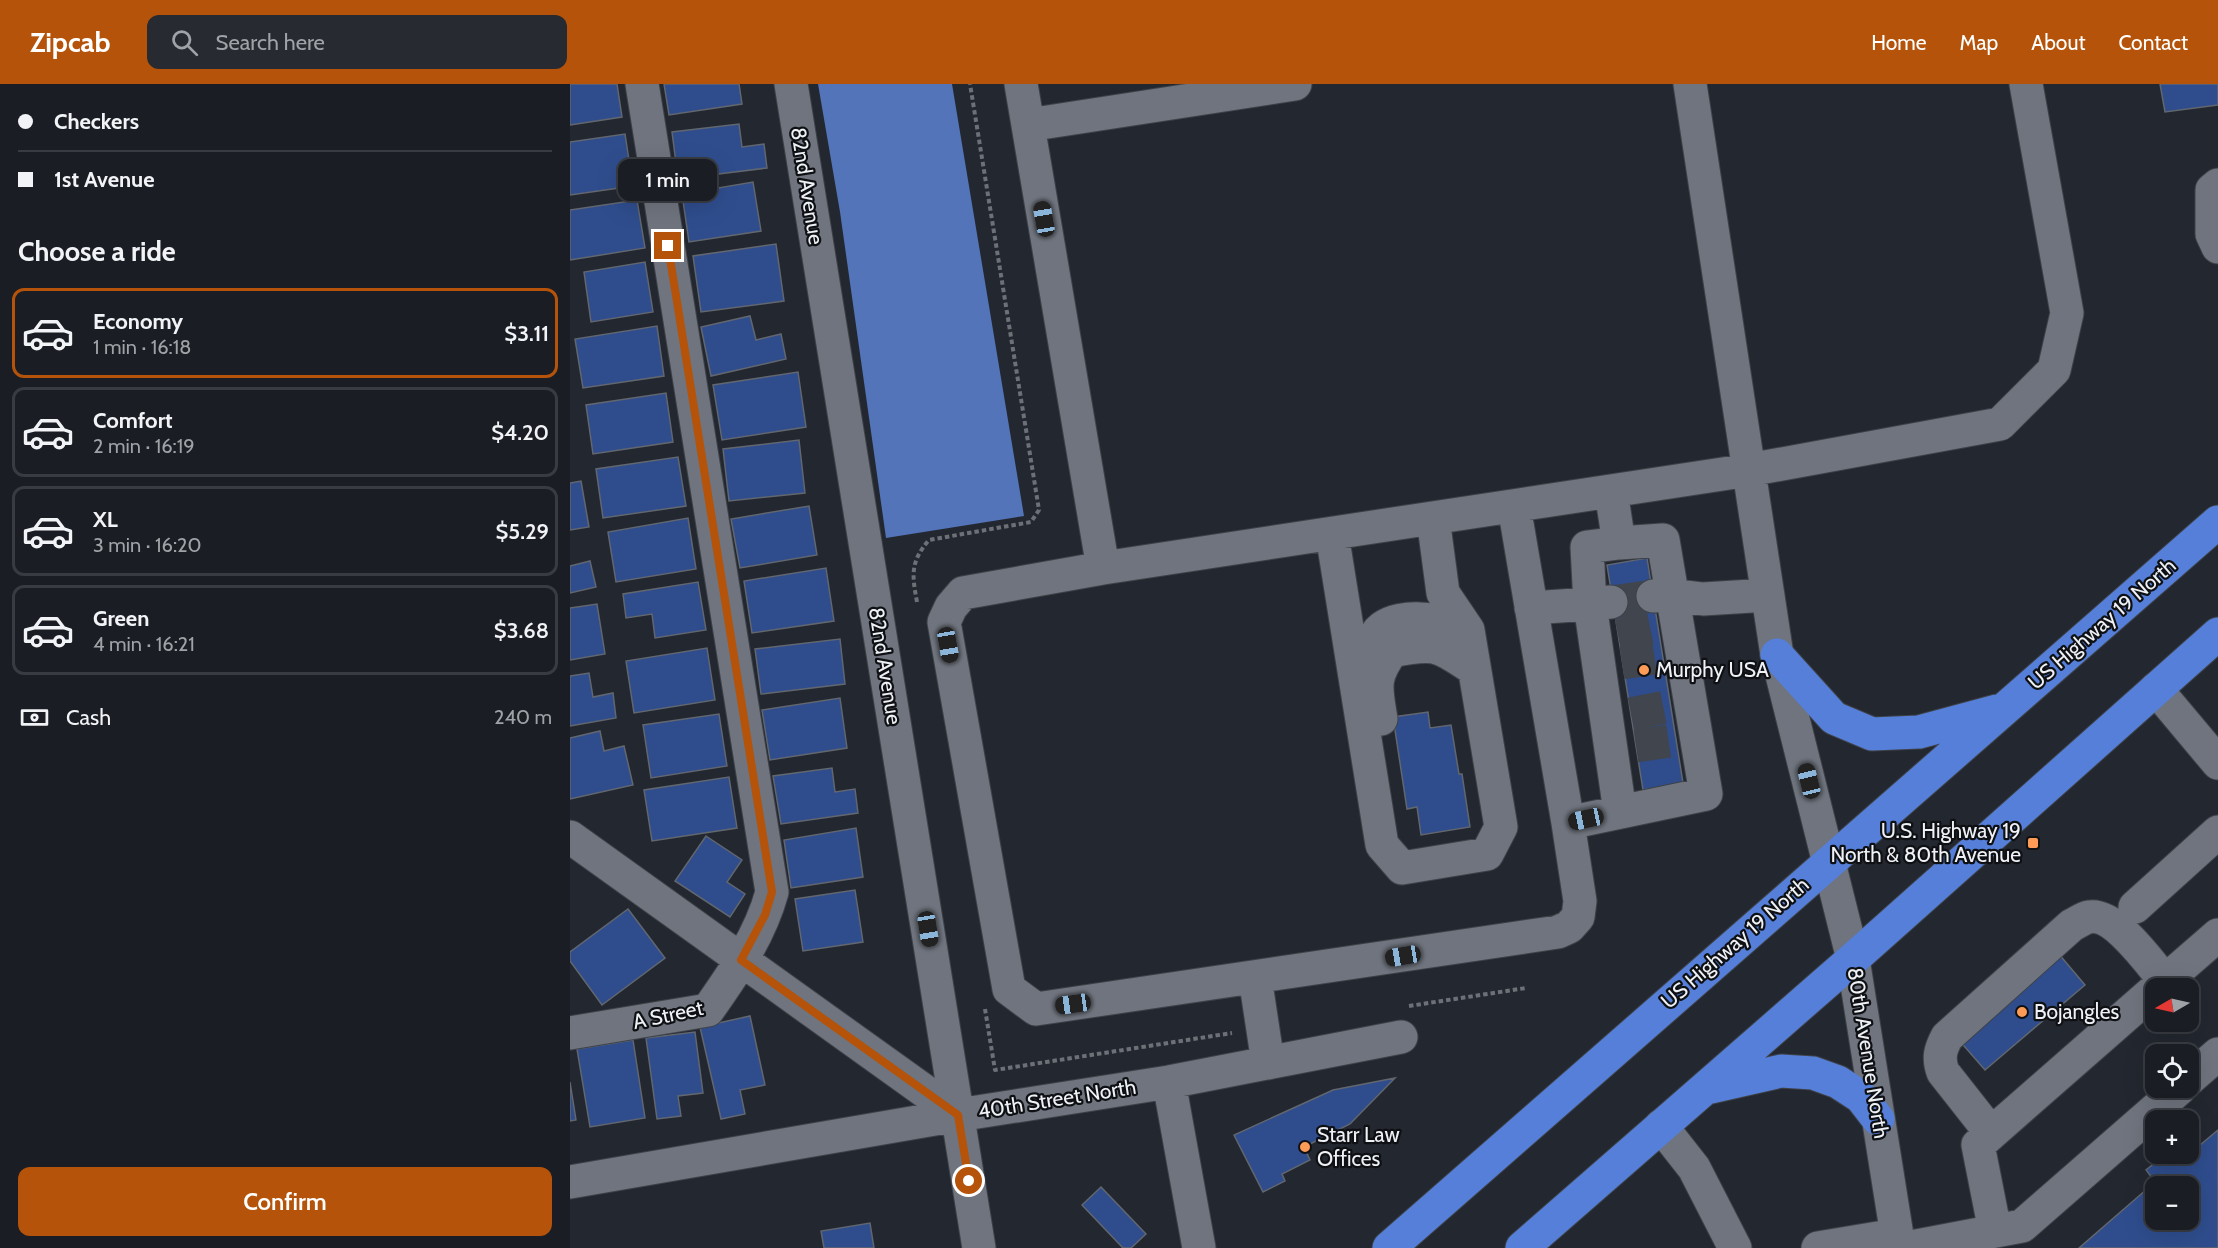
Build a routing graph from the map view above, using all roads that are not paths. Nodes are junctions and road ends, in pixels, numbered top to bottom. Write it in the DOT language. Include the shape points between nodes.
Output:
graph roads {
  1 [pos="642,84"];
  2 [pos="791,84"];
  3 [pos="1021,84"];
  4 [pos="1295,84"];
  5 [pos="1690,84"];
  6 [pos="2026,84"];
  7 [pos="1028,125"];
  8 [pos="2218,185"];
  9 [pos="2218,247"];
  10 [pos="1749,470"];
  11 [pos="1611,491"];
  12 [pos="1514,506"];
  13 [pos="1433,518"];
  14 [pos="2218,522"];
  15 [pos="1332,534"];
  16 [pos="1619,543"];
  17 [pos="1103,568"];
  18 [pos="1443,594"];
  19 [pos="1768,595"];
  20 [pos="1601,603"];
  21 [pos="1532,608"];
  22 [pos="1344,611"];
  23 [pos="2218,634"];
  24 [pos="1671,651"];
  25 [pos="1777,655"];
  26 [pos="1474,669"];
  27 [pos="2156,689"];
  28 [pos="2005,710"];
  29 [pos="2218,763"];
  30 [pos="1620,812"];
  31 [pos="1569,823"];
  32 [pos="2218,832"];
  33 [pos="570,837"];
  34 [pos="1382,845"];
  35 [pos="1830,860"];
  36 [pos="2135,907"];
  37 [pos="2218,934"];
  38 [pos="1853,959"];
  39 [pos="741,960"];
  40 [pos="1255,977"];
  41 [pos="2153,978"];
  42 [pos="2168,978"];
  43 [pos="2145,998"];
  44 [pos="570,1033"];
  45 [pos="1401,1037"];
  46 [pos="2218,1054"];
  47 [pos="1268,1063"];
  48 [pos="2199,1070"];
  49 [pos="1169,1082"];
  50 [pos="1705,1088"];
  51 [pos="2169,1098"];
  52 [pos="958,1115"];
  53 [pos="1878,1119"];
  54 [pos="1662,1126"];
  55 [pos="1991,1133"];
  56 [pos="1474,1174"];
  57 [pos="570,1182"];
  58 [pos="1995,1231"];
  59 [pos="1900,1244"];
  60 [pos="979,1248"];
  61 [pos="1199,1248"];
  62 [pos="1389,1248"];
  63 [pos="1420,1248"];
  64 [pos="1522,1248"];
  65 [pos="1735,1248"];
  66 [pos="1818,1248"];
  1 -- 39 [label="street, A Street" via="772,892 765,915"];
  2 -- 52 [label="street, 82nd Avenue"];
  3 -- 7 [label="street"];
  4 -- 7 [label="street"];
  5 -- 10 [label="street, 80th Avenue North"];
  6 -- 10 [label="street" via="2067,313 2054,370 2000,424"];
  7 -- 17 [label="street"];
  8 -- 9 [label="street" via="2212,190 2212,234"];
  10 -- 11 [label="street"];
  10 -- 19 [label="street, 80th Avenue North"];
  11 -- 12 [label="street"];
  11 -- 16 [label="street"];
  12 -- 13 [label="street"];
  12 -- 21 [label="street"];
  13 -- 15 [label="street"];
  13 -- 18 [label="street"];
  14 -- 28 [label="highway, US Highway 19 North"];
  15 -- 17 [label="street"];
  15 -- 22 [label="street"];
  16 -- 20 [label="street" via="1587,547"];
  16 -- 24 [label="street" via="1663,540"];
  17 -- 40 [label="street" via="963,592 944,622 1009,989 1036,1009"];
  18 -- 22 [label="street"];
  18 -- 26 [label="street" via="1468,630"];
  19 -- 24 [label="street" via="1703,599"];
  19 -- 25 [label="street, 80th Avenue North"];
  20 -- 21 [label="street"];
  20 -- 30 [label="street" via="1624,748"];
  21 -- 31 [label="street"];
  22 -- 34 [label="street"];
  23 -- 27 [label="highway"];
  24 -- 30 [label="street" via="1686,738 1706,794"];
  25 -- 28 [label="highway" via="1834,718 1872,734 1919,732"];
  25 -- 35 [label="street, 80th Avenue North"];
  26 -- 34 [label="street" via="1444,649 1424,644 1392,651 1381,665 1376,685 1395,802"];
  26 -- 34 [label="street" via="1501,827 1487,854 1402,868"];
  27 -- 29 [label="street"];
  27 -- 38 [label="highway"];
  28 -- 35 [label="highway, US Highway 19 North"];
  30 -- 31 [label="street"];
  31 -- 40 [label="street" via="1580,910 1563,931"];
  32 -- 36 [label="street"];
  33 -- 39 [label="street"];
  35 -- 38 [label="street, 80th Avenue North"];
  35 -- 56 [label="highway, US Highway 19 North"];
  37 -- 42 [label="street"];
  38 -- 50 [label="highway"];
  38 -- 53 [label="street, 80th Avenue North"];
  39 -- 44 [label="street, A Street" via="708,1011"];
  39 -- 52 [label="street"];
  40 -- 47 [label="street"];
  41 -- 55 [label="street" via="2113,924 2089,917 2072,925 1947,1037 1940,1050 1943,1072"];
  43 -- 55 [label="street"];
  45 -- 47 [label="street, 40th Street North"];
  46 -- 48 [label="street"];
  47 -- 49 [label="street, 40th Street North"];
  49 -- 52 [label="street, 40th Street North"];
  49 -- 61 [label="street"];
  50 -- 53 [label="highway" via="1781,1071 1813,1073 1861,1097"];
  50 -- 54 [label="highway"];
  51 -- 58 [label="street" via="2022,1226"];
  52 -- 57 [label="street, 40th Street North"];
  52 -- 60 [label="street, 82nd Avenue"];
  53 -- 59 [label="street, 80th Avenue North"];
  54 -- 64 [label="highway"];
  54 -- 65 [label="street" via="1694,1168"];
  55 -- 58 [label="street" via="1978,1145"];
  56 -- 62 [label="highway, US Highway 19 North"];
  56 -- 63 [label="highway"];
  58 -- 59 [label="street"];
  59 -- 66 [label="street"];
}
